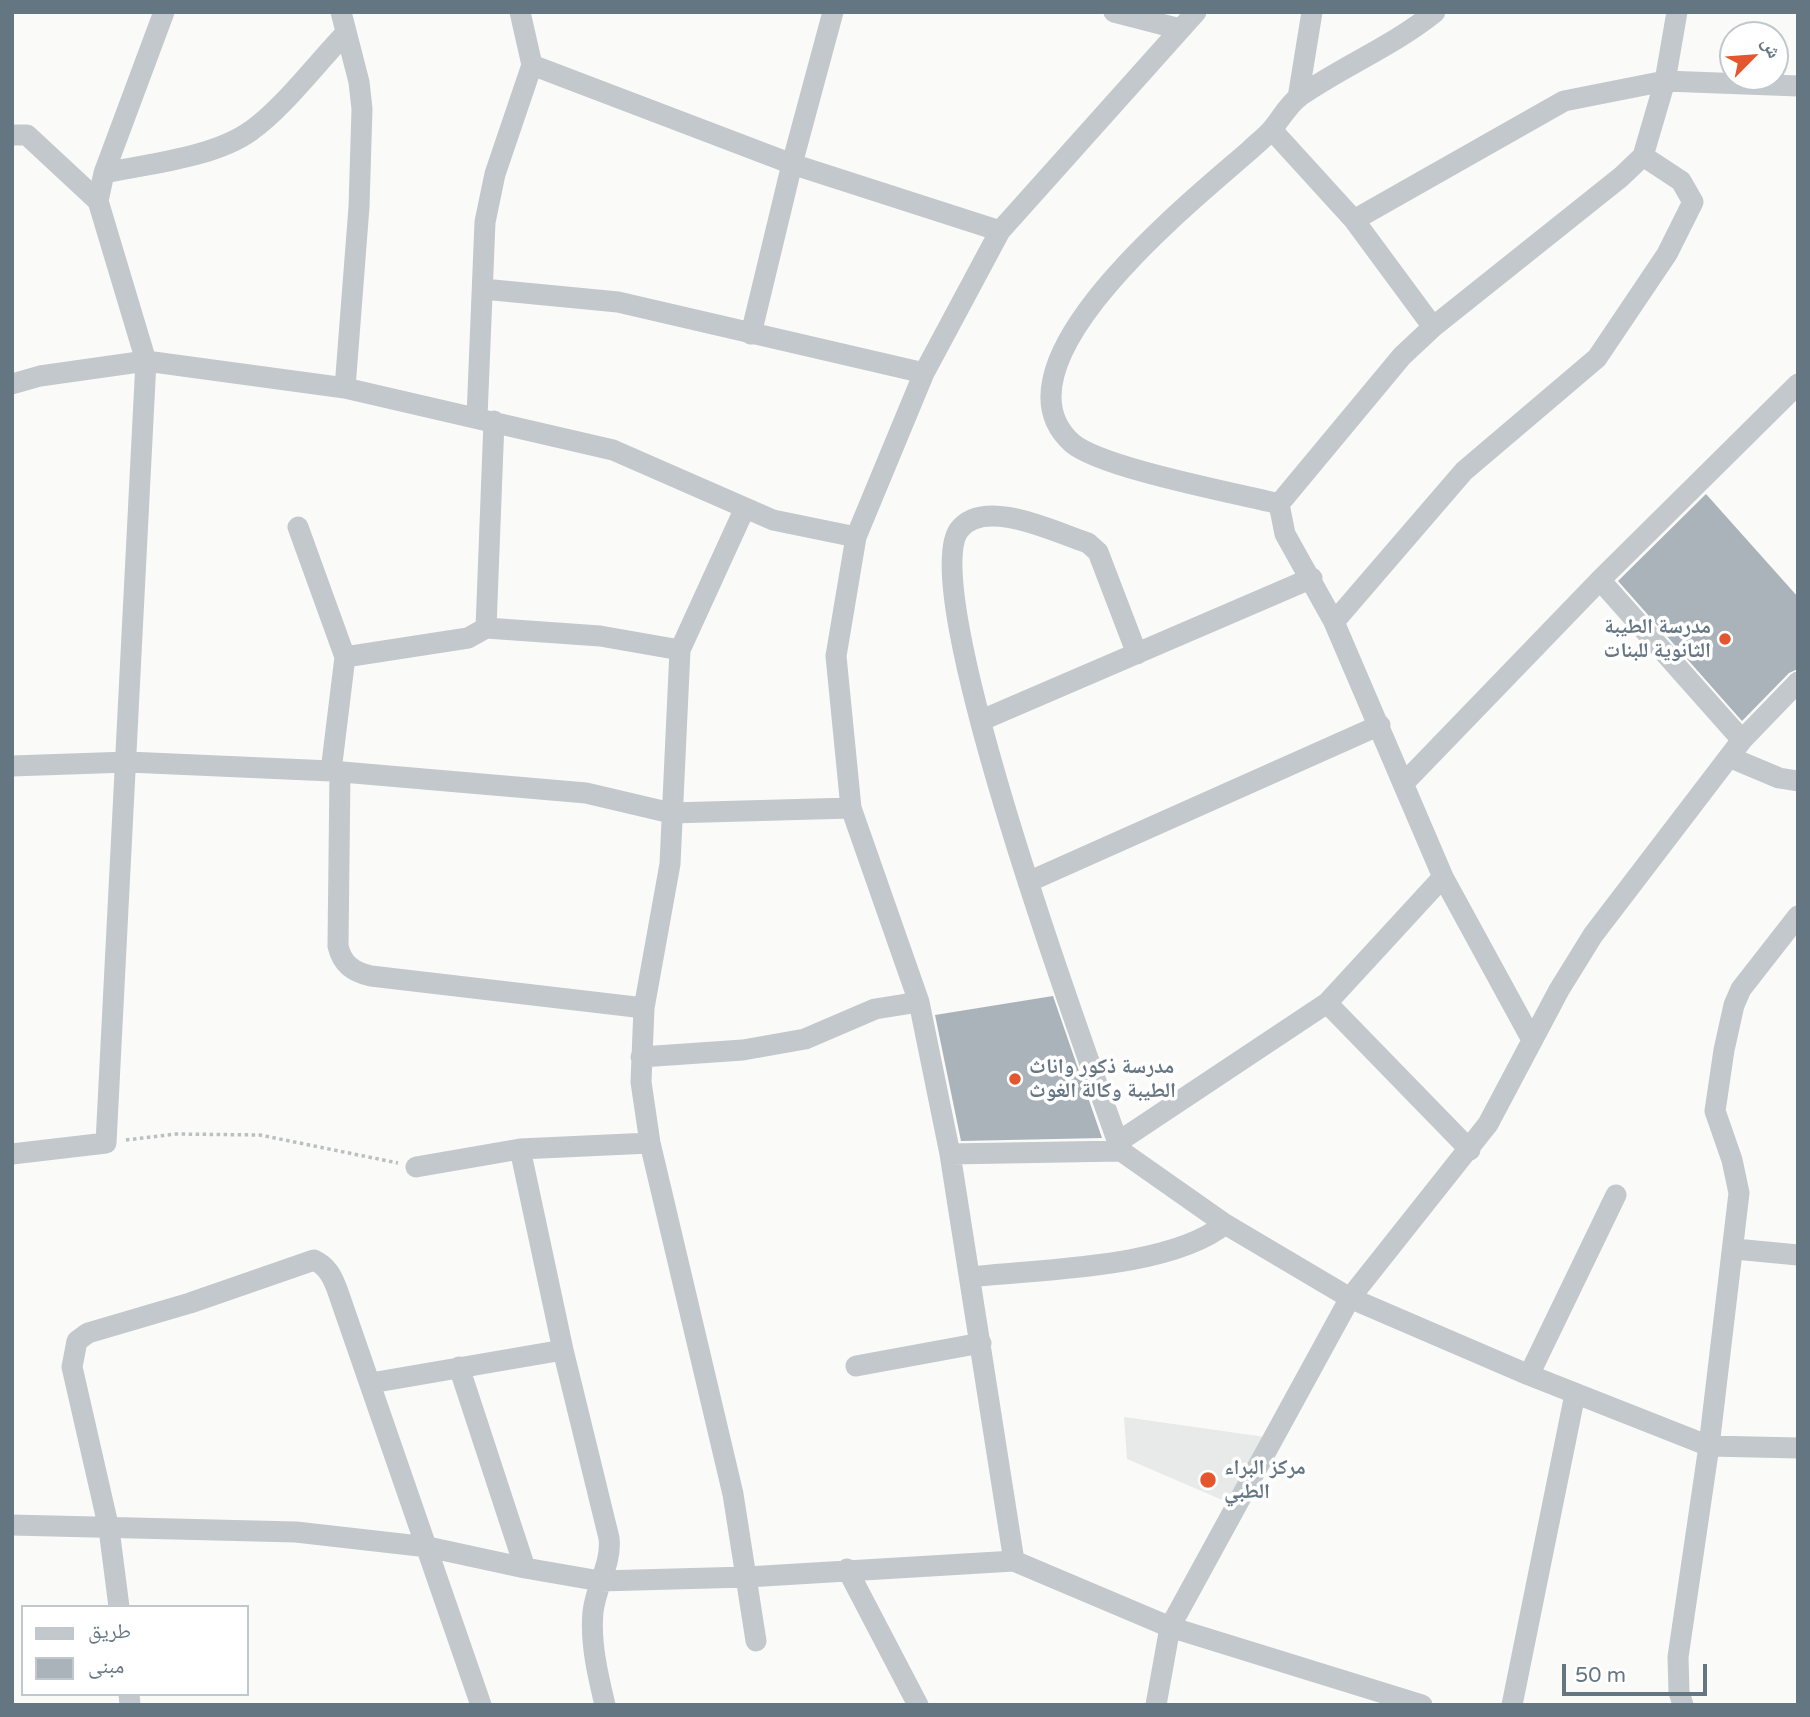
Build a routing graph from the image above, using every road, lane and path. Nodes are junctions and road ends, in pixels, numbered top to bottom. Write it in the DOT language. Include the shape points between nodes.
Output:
graph roads {
  1 [pos="164,12"];
  2 [pos="341,12"];
  3 [pos="520,12"];
  4 [pos="833,12"];
  5 [pos="1114,12"];
  6 [pos="1196,12"];
  7 [pos="1312,12"];
  8 [pos="1435,12"];
  9 [pos="1677,12"];
  10 [pos="1180,29"];
  11 [pos="345,34"];
  12 [pos="532,65"];
  13 [pos="1665,80"];
  14 [pos="1798,86"];
  15 [pos="1298,98"];
  16 [pos="1272,130"];
  17 [pos="12,135"];
  18 [pos="1643,156"];
  19 [pos="792,164"];
  20 [pos="104,173"];
  21 [pos="98,201"];
  22 [pos="1354,219"];
  23 [pos="1000,231"];
  24 [pos="483,289"];
  25 [pos="1433,327"];
  26 [pos="751,334"];
  27 [pos="146,361"];
  28 [pos="924,373"];
  29 [pos="12,384"];
  30 [pos="345,388"];
  31 [pos="1796,390"];
  32 [pos="486,419"];
  33 [pos="1279,505"];
  34 [pos="744,510"];
  35 [pos="298,527"];
  36 [pos="856,537"];
  37 [pos="1312,578"];
  38 [pos="1600,580"];
  39 [pos="1334,622"];
  40 [pos="486,628"];
  41 [pos="680,650"];
  42 [pos="1137,654"];
  43 [pos="345,657"];
  44 [pos="1798,682"];
  45 [pos="982,720"];
  46 [pos="1380,725"];
  47 [pos="1735,749"];
  48 [pos="128,762"];
  49 [pos="12,766"];
  50 [pos="335,772"];
  51 [pos="1798,781"];
  52 [pos="1403,784"];
  53 [pos="851,808"];
  54 [pos="670,813"];
  55 [pos="1443,877"];
  56 [pos="1028,882"];
  57 [pos="1798,916"];
  58 [pos="919,1002"];
  59 [pos="1326,1003"];
  60 [pos="644,1008"];
  61 [pos="1532,1040"];
  62 [pos="641,1058"];
  63 [pos="106,1143"];
  64 [pos="650,1143"];
  65 [pos="1119,1147"];
  66 [pos="520,1149"];
  67 [pos="1470,1150"];
  68 [pos="12,1154"];
  69 [pos="950,1154"];
  70 [pos="416,1167"];
  71 [pos="1616,1195"];
  72 [pos="1225,1224"];
  73 [pos="1735,1248"];
  74 [pos="1798,1255"];
  75 [pos="971,1277"];
  76 [pos="1350,1298"];
  77 [pos="981,1343"];
  78 [pos="563,1350"];
  79 [pos="856,1366"];
  80 [pos="459,1367"];
  81 [pos="1529,1376"];
  82 [pos="371,1383"];
  83 [pos="1575,1394"];
  84 [pos="1709,1446"];
  85 [pos="1798,1448"];
  86 [pos="12,1525"];
  87 [pos="110,1529"];
  88 [pos="428,1547"];
  89 [pos="1014,1561"];
  90 [pos="525,1568"];
  91 [pos="847,1569"];
  92 [pos="747,1577"];
  93 [pos="600,1581"];
  94 [pos="118,1605"];
  95 [pos="1170,1627"];
  96 [pos="756,1642"];
  97 [pos="481,1705"];
  98 [pos="605,1705"];
  99 [pos="918,1705"];
  100 [pos="1156,1705"];
  101 [pos="1422,1705"];
  102 [pos="1512,1705"];
  103 [pos="1683,1705"];
  1 -- 20 [label="street"];
  2 -- 11 [label="street"];
  3 -- 12 [label="street"];
  4 -- 19 [label="street"];
  5 -- 10 [label="street"];
  6 -- 10 [label="street"];
  7 -- 15 [label="street"];
  8 -- 15 [label="street"];
  9 -- 13 [label="street"];
  10 -- 23 [label="street"];
  11 -- 20 [label="street" via="259,125 242,137 190,155"];
  11 -- 30 [label="street" via="362,109"];
  12 -- 19 [label="street"];
  12 -- 24 [label="street" via="490,193"];
  13 -- 14 [label="street"];
  13 -- 18 [label="street"];
  13 -- 22 [label="street" via="1563,101"];
  15 -- 16 [label="street"];
  16 -- 22 [label="street"];
  16 -- 33 [label="street" via="1115,275 1084,313 1058,362 1051,398 1056,423 1073,444 1105,460"];
  17 -- 21 [label="street" via="27,135"];
  18 -- 25 [label="street"];
  18 -- 39 [label="street" via="1681,181 1693,202 1639,298 1597,358 1464,471"];
  19 -- 23 [label="street"];
  19 -- 26 [label="street"];
  20 -- 21 [label="street"];
  21 -- 27 [label="street"];
  22 -- 25 [label="street"];
  23 -- 28 [label="street"];
  24 -- 26 [label="street" via="618,302"];
  24 -- 32 [label="street"];
  25 -- 33 [label="street" via="1377,385"];
  26 -- 28 [label="street"];
  27 -- 29 [label="street"];
  27 -- 30 [label="street"];
  27 -- 48 [label="street"];
  28 -- 36 [label="street"];
  30 -- 32 [label="street"];
  31 -- 38 [label="street"];
  32 -- 34 [label="street" via="613,450"];
  32 -- 40 [label="street"];
  33 -- 37 [label="street" via="1285,534"];
  34 -- 36 [label="street"];
  34 -- 41 [label="street"];
  35 -- 43 [label="street"];
  36 -- 53 [label="street" via="836,656"];
  37 -- 39 [label="street"];
  37 -- 42 [label="street"];
  38 -- 47 [label="street"];
  38 -- 52 [label="street"];
  39 -- 46 [label="street"];
  40 -- 41 [label="street" via="600,636"];
  40 -- 43 [label="street" via="468,638"];
  41 -- 54 [label="street"];
  42 -- 45 [label="street"];
  42 -- 45 [label="street" via="1098,552 1088,543 1011,518 989,514 974,519 960,529 953,543 953,574 955,607"];
  43 -- 50 [label="street"];
  44 -- 47 [label="street"];
  45 -- 56 [label="street"];
  46 -- 52 [label="street"];
  46 -- 56 [label="street"];
  47 -- 51 [label="street" via="1786,780"];
  47 -- 61 [label="street" via="1593,935"];
  48 -- 49 [label="street"];
  48 -- 50 [label="street"];
  48 -- 63 [label="street"];
  50 -- 54 [label="street" via="586,793"];
  50 -- 60 [label="street" via="338,946 352,970 490,992"];
  52 -- 55 [label="street"];
  53 -- 54 [label="street"];
  53 -- 58 [label="street"];
  54 -- 60 [label="street" via="670,864"];
  55 -- 59 [label="street"];
  55 -- 61 [label="street"];
  56 -- 65 [label="street"];
  57 -- 73 [label="street" via="1741,989 1718,1078 1714,1111 1738,1183"];
  58 -- 62 [label="street" via="875,1009 804,1039 743,1050"];
  58 -- 69 [label="street"];
  59 -- 65 [label="street"];
  59 -- 67 [label="street"];
  60 -- 62 [label="street"];
  61 -- 67 [label="street"];
  62 -- 64 [label="street"];
  63 -- 68 [label="street"];
  63 -- 70 [label="path" via="176,1134 260,1135"];
  64 -- 66 [label="street"];
  64 -- 92 [label="street" via="733,1494"];
  65 -- 69 [label="street"];
  65 -- 72 [label="street"];
  66 -- 70 [label="street"];
  66 -- 78 [label="street"];
  67 -- 76 [label="street"];
  69 -- 75 [label="street"];
  71 -- 81 [label="street"];
  72 -- 75 [label="street" via="1192,1245 1117,1261"];
  72 -- 76 [label="street"];
  73 -- 74 [label="street"];
  73 -- 84 [label="street"];
  75 -- 77 [label="street"];
  76 -- 81 [label="street"];
  76 -- 95 [label="street"];
  77 -- 79 [label="street"];
  77 -- 89 [label="street"];
  78 -- 80 [label="street"];
  78 -- 93 [label="street" via="610,1538 609,1562"];
  80 -- 82 [label="street"];
  80 -- 90 [label="street"];
  81 -- 83 [label="street"];
  82 -- 87 [label="street" via="331,1274 314,1260 88,1333 77,1340 72,1367"];
  82 -- 88 [label="street"];
  83 -- 84 [label="street"];
  83 -- 102 [label="street"];
  84 -- 85 [label="street"];
  84 -- 103 [label="street" via="1678,1657"];
  86 -- 87 [label="street"];
  87 -- 88 [label="street" via="296,1532"];
  87 -- 94 [label="street"];
  88 -- 90 [label="street"];
  88 -- 97 [label="street"];
  89 -- 91 [label="street"];
  89 -- 95 [label="street"];
  90 -- 93 [label="street"];
  91 -- 92 [label="street"];
  91 -- 99 [label="street"];
  92 -- 93 [label="street"];
  92 -- 96 [label="street"];
  93 -- 98 [label="street" via="593,1625"];
  95 -- 100 [label="street"];
  95 -- 101 [label="street"];
}
